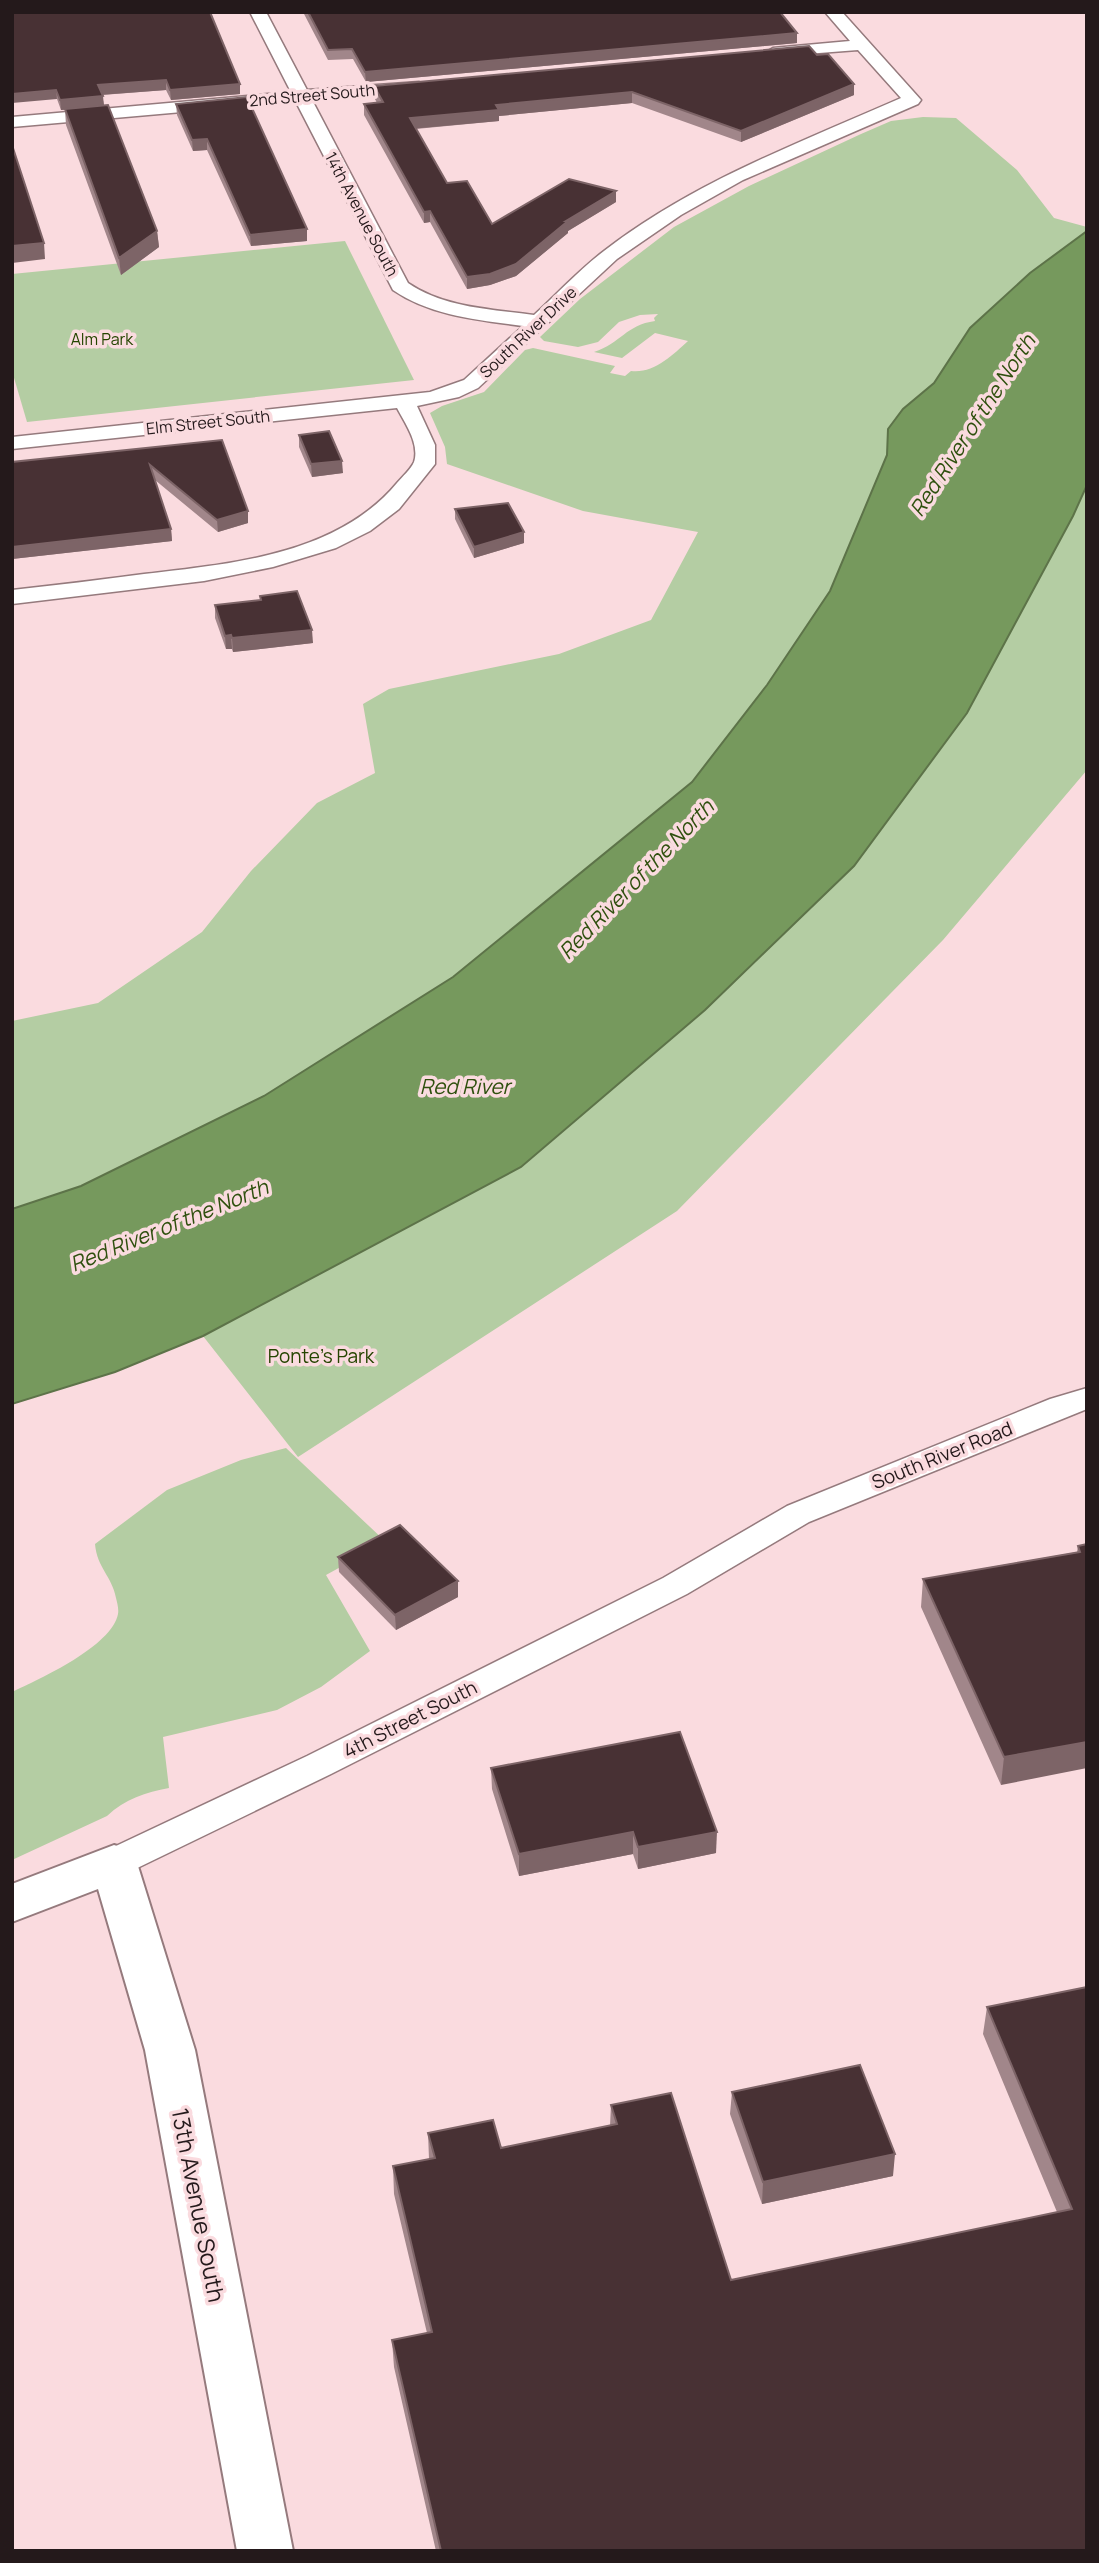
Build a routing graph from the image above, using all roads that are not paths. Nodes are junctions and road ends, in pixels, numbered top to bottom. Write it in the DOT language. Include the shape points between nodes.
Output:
graph roads {
  1 [pos="258,12"];
  2 [pos="856,12"];
  3 [pos="834,13"];
  4 [pos="862,45"];
  5 [pos="754,55"];
  6 [pos="425,85"];
  7 [pos="301,96"];
  8 [pos="12,122"];
  9 [pos="539,322"];
  10 [pos="404,400"];
  11 [pos="12,443"];
  12 [pos="12,597"];
  13 [pos="1087,1398"];
  14 [pos="799,1514"];
  15 [pos="114,1863"];
  16 [pos="12,1904"];
  17 [pos="265,2551"];
  1 -- 7 [label="street, 14th Avenue South"];
  2 -- 3 [label="street"];
  3 -- 4 [label="street"];
  4 -- 5 [label="street"];
  4 -- 9 [label="street, South River Drive" via="912,100 737,176 674,211 610,255"];
  6 -- 7 [label="street, 2nd Street South"];
  7 -- 8 [label="street, 2nd Street South"];
  7 -- 9 [label="street, 14th Avenue South" via="400,286 414,298 434,305"];
  9 -- 10 [label="street, South River Drive" via="471,384 452,393"];
  10 -- 11 [label="street, Elm Street South"];
  10 -- 12 [label="street" via="425,445 424,464 391,504 328,544 204,574"];
  13 -- 14 [label="street, South River Road"];
  14 -- 15 [label="street, 4th Street South" via="663,1592"];
  15 -- 16 [label="street, 4th Street South"];
  15 -- 17 [label="street, 13th Avenue South" via="170,2050"];
}
